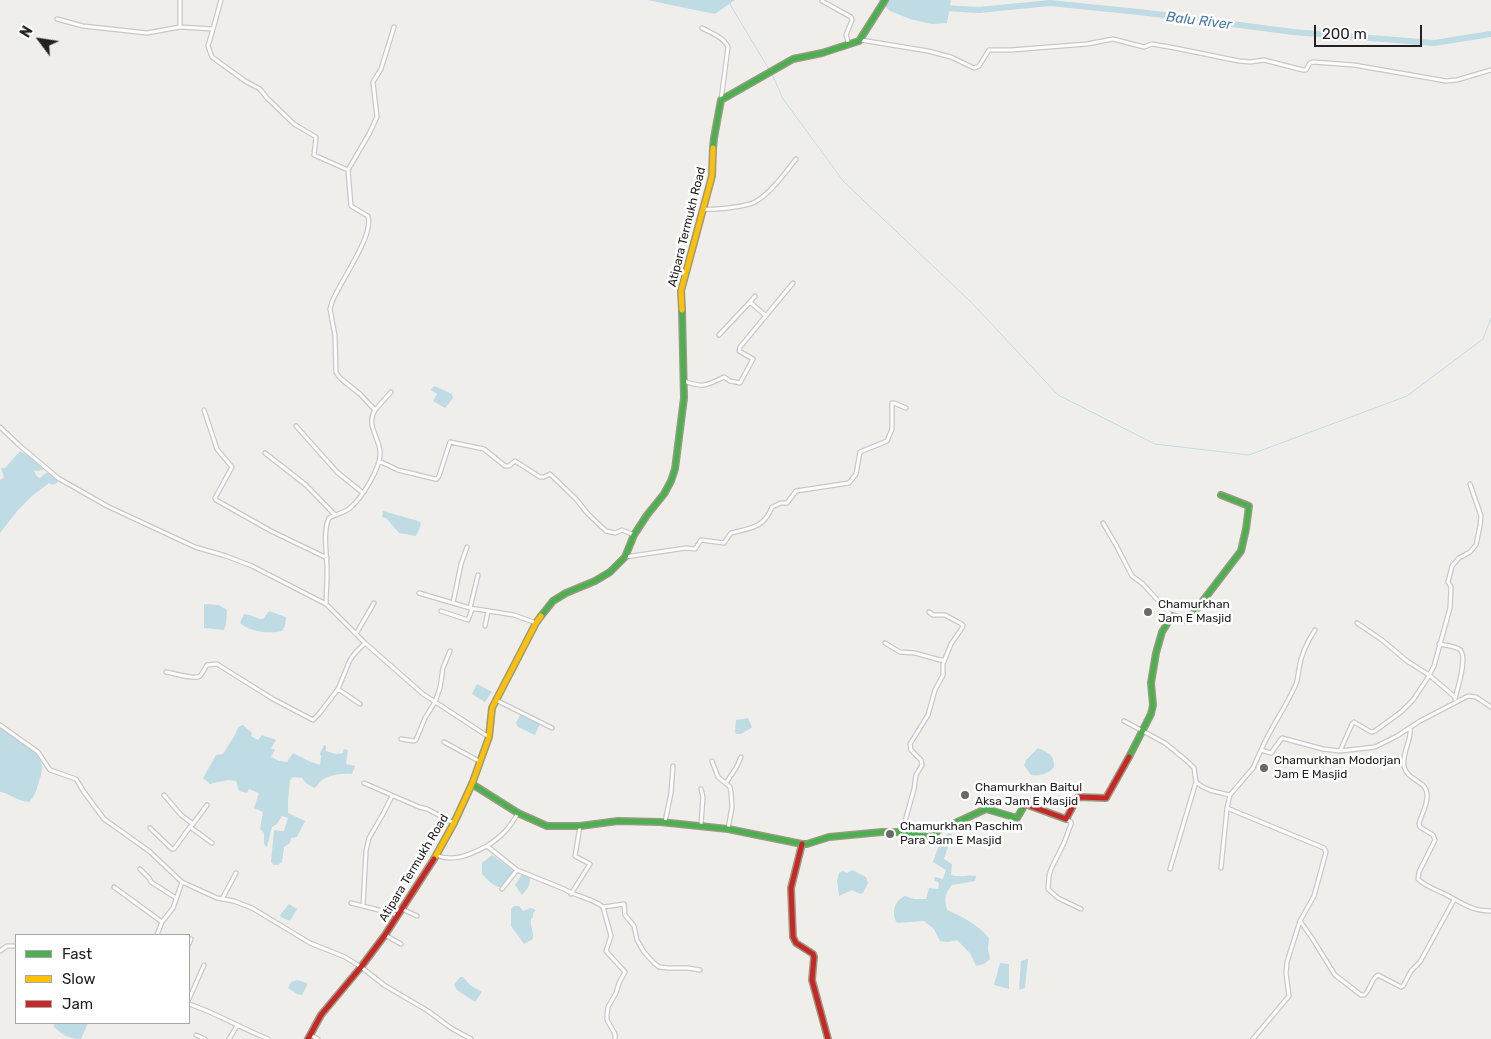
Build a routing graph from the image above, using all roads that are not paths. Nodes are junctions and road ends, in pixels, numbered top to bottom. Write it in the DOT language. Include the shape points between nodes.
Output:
graph roads {
  1 [pos="180,0"];
  2 [pos="221,0"];
  3 [pos="885,0"];
  4 [pos="822,1"];
  5 [pos="58,18"];
  6 [pos="180,27"];
  7 [pos="394,27"];
  8 [pos="702,28"];
  9 [pos="213,29"];
  10 [pos="860,40"];
  11 [pos="850,45"];
  12 [pos="1491,70"];
  13 [pos="721,100"];
  14 [pos="796,159"];
  15 [pos="348,170"];
  16 [pos="704,209"];
  17 [pos="793,283"];
  18 [pos="755,296"];
  19 [pos="750,302"];
  20 [pos="766,316"];
  21 [pos="719,335"];
  22 [pos="684,381"];
  23 [pos="391,392"];
  24 [pos="906,408"];
  25 [pos="204,410"];
  26 [pos="376,410"];
  27 [pos="0,426"];
  28 [pos="296,426"];
  29 [pos="265,453"];
  30 [pos="378,461"];
  31 [pos="1470,484"];
  32 [pos="363,493"];
  33 [pos="1221,495"];
  34 [pos="335,515"];
  35 [pos="1103,523"];
  36 [pos="634,535"];
  37 [pos="467,547"];
  38 [pos="327,558"];
  39 [pos="626,558"];
  40 [pos="478,576"];
  41 [pos="419,593"];
  42 [pos="374,603"];
  43 [pos="453,603"];
  44 [pos="326,604"];
  45 [pos="471,608"];
  46 [pos="442,611"];
  47 [pos="488,611"];
  48 [pos="929,612"];
  49 [pos="1172,616"];
  50 [pos="536,624"];
  51 [pos="1357,624"];
  52 [pos="485,626"];
  53 [pos="1315,630"];
  54 [pos="356,634"];
  55 [pos="365,643"];
  56 [pos="885,643"];
  57 [pos="1439,644"];
  58 [pos="450,651"];
  59 [pos="945,660"];
  60 [pos="166,672"];
  61 [pos="1429,675"];
  62 [pos="338,689"];
  63 [pos="496,700"];
  64 [pos="1455,700"];
  65 [pos="435,702"];
  66 [pos="360,704"];
  67 [pos="1491,707"];
  68 [pos="1124,721"];
  69 [pos="0,725"];
  70 [pos="552,728"];
  71 [pos="1410,728"];
  72 [pos="1143,731"];
  73 [pos="489,737"];
  74 [pos="401,739"];
  75 [pos="444,742"];
  76 [pos="1261,750"];
  77 [pos="1340,751"];
  78 [pos="741,757"];
  79 [pos="479,760"];
  80 [pos="712,761"];
  81 [pos="673,766"];
  82 [pos="1196,782"];
  83 [pos="364,783"];
  84 [pos="726,783"];
  85 [pos="472,784"];
  86 [pos="701,789"];
  87 [pos="164,795"];
  88 [pos="1230,795"];
  89 [pos="392,796"];
  90 [pos="206,806"];
  91 [pos="1227,808"];
  92 [pos="518,813"];
  93 [pos="1066,819"];
  94 [pos="454,823"];
  95 [pos="665,823"];
  96 [pos="701,825"];
  97 [pos="192,826"];
  98 [pos="580,826"];
  99 [pos="150,828"];
  100 [pos="728,829"];
  101 [pos="902,832"];
  102 [pos="212,843"];
  103 [pos="802,844"];
  104 [pos="487,846"];
  105 [pos="436,855"];
  106 [pos="1221,868"];
  107 [pos="140,869"];
  108 [pos="1170,869"];
  109 [pos="517,870"];
  110 [pos="236,874"];
  111 [pos="182,882"];
  112 [pos="114,887"];
  113 [pos="502,890"];
  114 [pos="571,894"];
  115 [pos="176,898"];
  116 [pos="222,899"];
  117 [pos="1454,900"];
  118 [pos="352,903"];
  119 [pos="363,906"];
  120 [pos="603,906"];
  121 [pos="402,909"];
  122 [pos="1081,909"];
  123 [pos="1491,910"];
  124 [pos="398,915"];
  125 [pos="416,916"];
  126 [pos="1300,921"];
  127 [pos="162,922"];
  128 [pos="157,934"];
  129 [pos="385,935"];
  130 [pos="400,944"];
  131 [pos="15,946"];
  132 [pos="0,951"];
  133 [pos="204,965"];
  134 [pos="361,967"];
  135 [pos="700,970"];
  136 [pos="190,997"];
  137 [pos="190,1004"];
  138 [pos="237,1026"];
  139 [pos="196,1035"];
  140 [pos="309,1037"];
  141 [pos="205,1039"];
  142 [pos="229,1039"];
  143 [pos="268,1039"];
  144 [pos="318,1039"];
  145 [pos="471,1039"];
  146 [pos="615,1039"];
  147 [pos="828,1039"];
  148 [pos="1253,1039"];
  1 -- 6 [label="street"];
  2 -- 9 [label="street"];
  3 -- 10 [label="main road"];
  4 -- 11 [label="street" via="851,17 846,35"];
  5 -- 6 [label="street" via="83,26 147,33"];
  6 -- 9 [label="street"];
  7 -- 15 [label="street" via="373,82 377,117"];
  8 -- 13 [label="street" via="723,40 728,47"];
  9 -- 15 [label="street" via="208,46 212,57 260,89 294,124 316,137 314,155"];
  10 -- 11 [label="main road"];
  10 -- 12 [label="street" via="936,53 974,68 979,66 989,50 1087,44 1113,39 1239,62 1264,60 1303,70 1313,62 1354,65 1446,81"];
  11 -- 13 [label="main road" via="790,61"];
  13 -- 16 [label="main road, Atipara Termukh Road" via="712,176"];
  14 -- 16 [label="street" via="754,203"];
  15 -- 26 [label="street" via="351,206 368,216 369,225 330,309 336,372"];
  16 -- 22 [label="main road, Atipara Termukh Road" via="681,291"];
  17 -- 20 [label="street"];
  18 -- 19 [label="street"];
  19 -- 20 [label="street"];
  19 -- 21 [label="street"];
  20 -- 22 [label="street" via="739,349 753,359 740,383 724,377 705,386"];
  22 -- 36 [label="main road, Atipara Termukh Road" via="675,469 664,494"];
  23 -- 26 [label="street"];
  24 -- 39 [label="street" via="892,403 892,429 887,441 860,452 856,474 849,483 796,491 787,503 774,505 764,522 731,533 724,543 701,540 695,548"];
  25 -- 38 [label="street" via="217,449 232,467 216,500"];
  26 -- 30 [label="street" via="371,422 380,450"];
  27 -- 44 [label="street" via="58,478 107,506 195,547 252,566"];
  28 -- 32 [label="street" via="336,472"];
  29 -- 34 [label="street" via="306,485"];
  30 -- 32 [label="street"];
  30 -- 36 [label="street" via="398,470 435,479 439,476 450,442 484,449 505,466 515,461 540,477 550,474 606,531 622,530"];
  31 -- 57 [label="street" via="1481,516 1480,526 1476,545 1452,566 1448,582 1452,587 1450,608"];
  32 -- 34 [label="street" via="350,508"];
  33 -- 49 [label="main road" via="1249,506 1241,551 1189,619"];
  34 -- 38 [label="street" via="326,525"];
  35 -- 49 [label="street" via="1132,576"];
  36 -- 39 [label="main road, Atipara Termukh Road"];
  37 -- 43 [label="street"];
  38 -- 44 [label="street"];
  39 -- 50 [label="main road, Atipara Termukh Road" via="595,581 553,601"];
  40 -- 45 [label="street"];
  41 -- 43 [label="street"];
  42 -- 54 [label="street"];
  43 -- 45 [label="street"];
  44 -- 54 [label="street"];
  45 -- 46 [label="street" via="468,620"];
  45 -- 47 [label="street"];
  47 -- 50 [label="street" via="514,615"];
  47 -- 52 [label="street"];
  48 -- 59 [label="street" via="946,615 962,625"];
  49 -- 72 [label="main road" via="1159,638 1151,684 1153,711"];
  50 -- 63 [label="main road, Atipara Termukh Road"];
  51 -- 61 [label="street"];
  53 -- 76 [label="street" via="1306,644 1295,688"];
  54 -- 55 [label="street"];
  55 -- 62 [label="street" via="350,660"];
  55 -- 65 [label="street"];
  56 -- 59 [label="street" via="900,652"];
  57 -- 61 [label="street"];
  57 -- 64 [label="street" via="1462,651 1463,668"];
  58 -- 65 [label="street"];
  59 -- 101 [label="street" via="943,675 928,715 910,744 922,765 916,775"];
  60 -- 62 [label="street" via="197,678 207,665 218,664 312,720"];
  61 -- 64 [label="street"];
  61 -- 77 [label="street" via="1413,700 1375,731 1354,722"];
  62 -- 66 [label="street"];
  63 -- 70 [label="street"];
  63 -- 73 [label="main road, Atipara Termukh Road"];
  64 -- 67 [label="street" via="1476,697"];
  64 -- 71 [label="street"];
  65 -- 73 [label="street"];
  65 -- 74 [label="street" via="416,740"];
  68 -- 72 [label="street"];
  69 -- 111 [label="street" via="38,752 50,770 76,779 104,818"];
  71 -- 77 [label="street" via="1375,747"];
  71 -- 117 [label="street" via="1405,769 1410,777 1425,786 1427,800 1419,824 1435,840 1418,879"];
  72 -- 82 [label="street" via="1194,768"];
  72 -- 93 [label="main road" via="1106,798 1078,797"];
  73 -- 79 [label="main road, Atipara Termukh Road"];
  75 -- 79 [label="street"];
  76 -- 77 [label="street" via="1271,754 1284,738"];
  76 -- 88 [label="street" via="1253,768"];
  78 -- 84 [label="street"];
  79 -- 85 [label="main road, Atipara Termukh Road"];
  80 -- 84 [label="street" via="718,777"];
  81 -- 95 [label="street"];
  82 -- 88 [label="street" via="1212,791"];
  82 -- 108 [label="street"];
  83 -- 89 [label="street"];
  84 -- 100 [label="street" via="732,796"];
  85 -- 92 [label="main road"];
  85 -- 94 [label="main road, Atipara Termukh Road"];
  86 -- 96 [label="street"];
  87 -- 97 [label="street"];
  88 -- 91 [label="street"];
  89 -- 94 [label="street" via="427,808"];
  89 -- 119 [label="street" via="369,838"];
  90 -- 97 [label="street"];
  91 -- 106 [label="street"];
  91 -- 126 [label="street" via="1326,850 1314,896"];
  92 -- 98 [label="main road" via="547,826"];
  92 -- 104 [label="street" via="505,833"];
  93 -- 101 [label="main road" via="1024,804 1017,818 986,809 941,827 929,837"];
  93 -- 122 [label="street" via="1071,824 1051,870 1048,888 1058,898"];
  94 -- 105 [label="main road, Atipara Termukh Road"];
  95 -- 96 [label="main road"];
  95 -- 98 [label="main road" via="618,821"];
  96 -- 100 [label="main road"];
  97 -- 99 [label="street" via="172,849"];
  97 -- 102 [label="street"];
  98 -- 114 [label="street" via="575,856 590,864"];
  100 -- 103 [label="main road"];
  101 -- 103 [label="main road" via="829,837"];
  103 -- 147 [label="main road" via="791,888 793,937 796,943 813,954 812,980"];
  104 -- 105 [label="street" via="451,859"];
  104 -- 109 [label="street"];
  105 -- 121 [label="main road, Atipara Termukh Road"];
  107 -- 115 [label="street" via="151,882"];
  109 -- 113 [label="street"];
  109 -- 114 [label="street"];
  110 -- 116 [label="street"];
  111 -- 115 [label="street"];
  111 -- 116 [label="street"];
  112 -- 127 [label="street"];
  114 -- 120 [label="street"];
  115 -- 127 [label="street"];
  116 -- 134 [label="street" via="252,908 310,943"];
  117 -- 123 [label="street" via="1475,910"];
  117 -- 126 [label="street" via="1403,986 1378,975 1364,995 1335,975"];
  118 -- 119 [label="street"];
  119 -- 124 [label="street"];
  120 -- 135 [label="street" via="624,904 625,915 634,926 637,940 659,967"];
  120 -- 146 [label="street" via="612,936 606,951 625,972 608,1006 607,1020"];
  121 -- 124 [label="main road, Atipara Termukh Road"];
  121 -- 125 [label="street"];
  124 -- 129 [label="main road, Atipara Termukh Road"];
  126 -- 148 [label="street" via="1287,962 1289,996"];
  127 -- 128 [label="street"];
  129 -- 130 [label="street"];
  129 -- 134 [label="main road, Atipara Termukh Road"];
  131 -- 132 [label="street" via="7,946"];
  133 -- 136 [label="street"];
  134 -- 140 [label="main road, Atipara Termukh Road" via="321,1015"];
  134 -- 145 [label="street"];
  137 -- 138 [label="street"];
  138 -- 142 [label="street"];
  138 -- 143 [label="street"];
  139 -- 141 [label="street"];
  140 -- 144 [label="street"];
}
